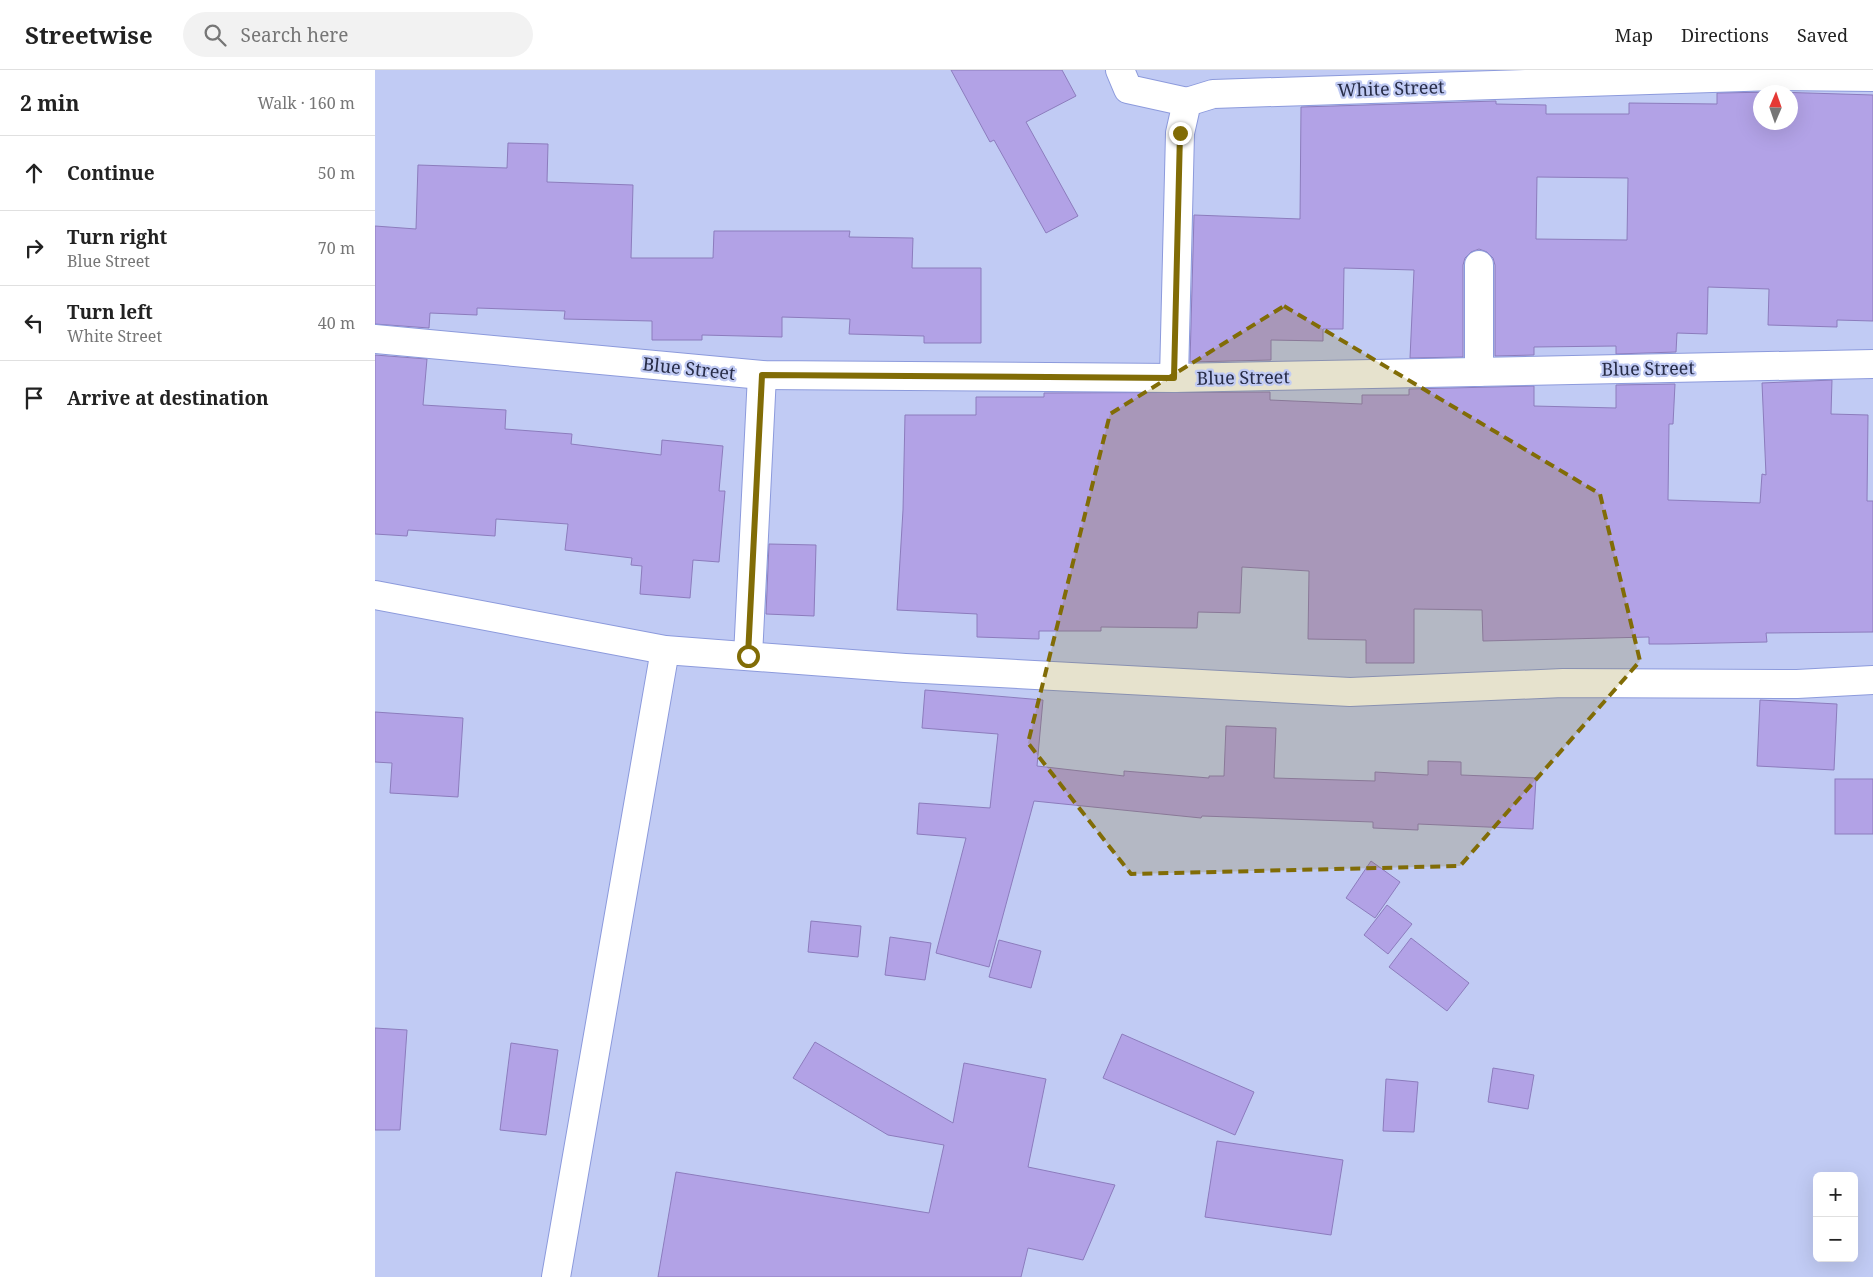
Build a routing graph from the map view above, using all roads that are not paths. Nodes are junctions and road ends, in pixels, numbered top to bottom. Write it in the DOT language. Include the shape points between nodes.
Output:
graph roads {
  1 [pos="1119,70"];
  2 [pos="1873,77"];
  3 [pos="1187,102"];
  4 [pos="1479,265"];
  5 [pos="375,339"];
  6 [pos="1873,364"];
  7 [pos="1479,372"];
  8 [pos="762,375"];
  9 [pos="1174,378"];
  10 [pos="375,595"];
  11 [pos="665,650"];
  12 [pos="748,656"];
  13 [pos="1873,680"];
  14 [pos="556,1277"];
  1 -- 3 [label="street" via="1129,89"];
  2 -- 3 [label="street, White Street" via="1775,76 1222,93"];
  3 -- 9 [label="street" via="1180,133"];
  4 -- 7 [label="street"];
  5 -- 8 [label="street, Blue Street"];
  6 -- 7 [label="street, Blue Street"];
  7 -- 9 [label="street, Blue Street"];
  8 -- 9 [label="street, Blue Street"];
  8 -- 12 [label="street"];
  10 -- 11 [label="street"];
  11 -- 12 [label="street"];
  11 -- 14 [label="street"];
  12 -- 13 [label="street" via="905,668 1350,692 1563,683 1797,684"];
}
